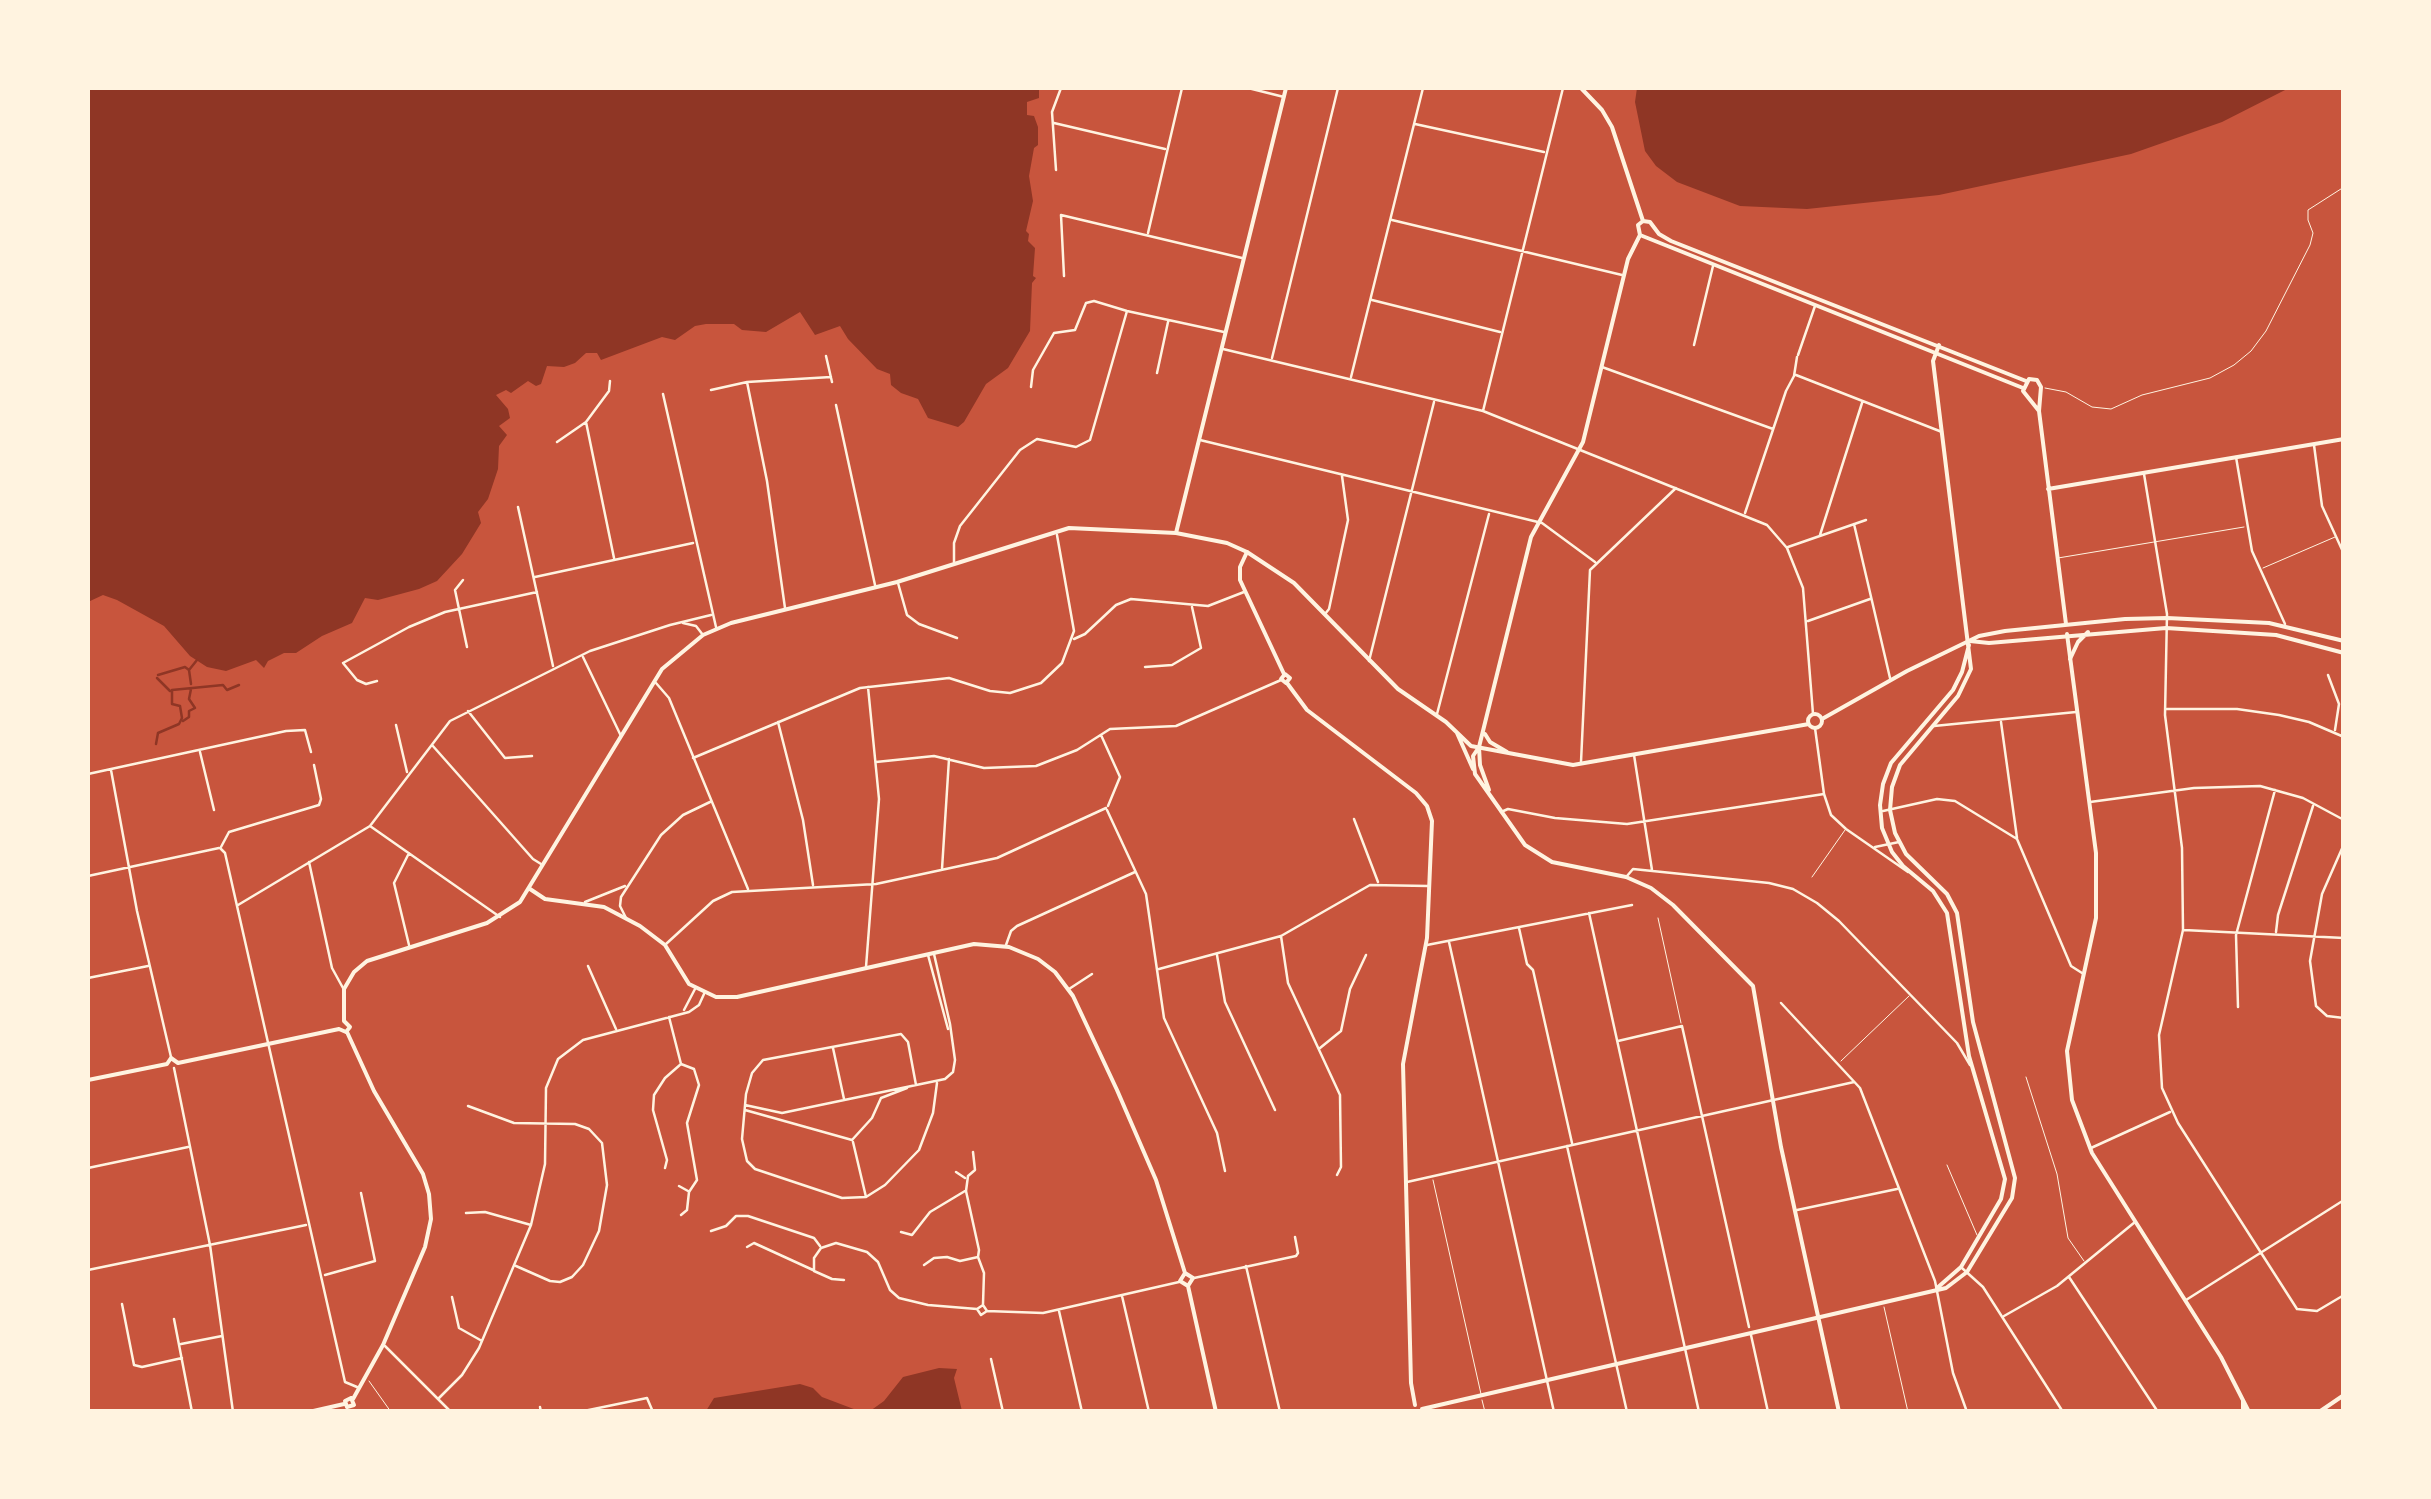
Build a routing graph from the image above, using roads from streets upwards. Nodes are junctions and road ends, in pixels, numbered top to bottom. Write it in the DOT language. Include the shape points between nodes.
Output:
graph roads {
  1 [pos="1061,88"];
  2 [pos="1182,88"];
  3 [pos="1248,88"];
  4 [pos="1286,88"];
  5 [pos="1338,88"];
  6 [pos="1423,88"];
  7 [pos="1562,88"];
  8 [pos="1581,88"];
  9 [pos="1284,96"];
  10 [pos="1054,123"];
  11 [pos="1414,124"];
  12 [pos="1166,150"];
  13 [pos="1544,152"];
  14 [pos="1056,170"];
  15 [pos="1390,220"];
  16 [pos="1642,221"];
  17 [pos="1654,228"];
  18 [pos="1148,234"];
  19 [pos="1640,235"];
  20 [pos="1650,237"];
  21 [pos="1521,250"];
  22 [pos="1244,258"];
  23 [pos="1714,265"];
  24 [pos="1064,276"];
  25 [pos="1624,276"];
  26 [pos="1370,299"];
  27 [pos="1816,304"];
  28 [pos="1127,311"];
  29 [pos="1168,320"];
  30 [pos="1502,332"];
  31 [pos="1225,333"];
  32 [pos="1694,345"];
  33 [pos="1939,345"];
  34 [pos="1221,348"];
  35 [pos="1936,352"];
  36 [pos="826,356"];
  37 [pos="1271,360"];
  38 [pos="1602,367"];
  39 [pos="1157,373"];
  40 [pos="1794,376"];
  41 [pos="1351,378"];
  42 [pos="2026,381"];
  43 [pos="610,382"];
  44 [pos="746,382"];
  45 [pos="1030,387"];
  46 [pos="2023,388"];
  47 [pos="712,390"];
  48 [pos="2040,391"];
  49 [pos="663,394"];
  50 [pos="2032,398"];
  51 [pos="1434,400"];
  52 [pos="1862,401"];
  53 [pos="836,405"];
  54 [pos="1482,412"];
  55 [pos="2038,412"];
  56 [pos="586,422"];
  57 [pos="1773,429"];
  58 [pos="1942,432"];
  59 [pos="2344,438"];
  60 [pos="1198,440"];
  61 [pos="558,442"];
  62 [pos="2314,444"];
  63 [pos="1579,451"];
  64 [pos="2236,457"];
  65 [pos="2144,473"];
  66 [pos="1342,476"];
  67 [pos="1676,488"];
  68 [pos="2048,488"];
  69 [pos="1413,492"];
  70 [pos="518,506"];
  71 [pos="1489,512"];
  72 [pos="1744,514"];
  73 [pos="1866,520"];
  74 [pos="1537,522"];
  75 [pos="1854,524"];
  76 [pos="1056,531"];
  77 [pos="1176,533"];
  78 [pos="1820,536"];
  79 [pos="696,542"];
  80 [pos="1787,548"];
  81 [pos="1247,552"];
  82 [pos="2344,554"];
  83 [pos="615,559"];
  84 [pos="1595,562"];
  85 [pos="954,563"];
  86 [pos="534,577"];
  87 [pos="463,580"];
  88 [pos="897,582"];
  89 [pos="875,587"];
  90 [pos="537,592"];
  91 [pos="1246,592"];
  92 [pos="1870,599"];
  93 [pos="1191,604"];
  94 [pos="459,609"];
  95 [pos="785,609"];
  96 [pos="711,615"];
  97 [pos="1324,616"];
  98 [pos="2167,618"];
  99 [pos="1807,622"];
  100 [pos="681,623"];
  101 [pos="2066,624"];
  102 [pos="2286,626"];
  103 [pos="716,628"];
  104 [pos="2166,628"];
  105 [pos="2088,632"];
  106 [pos="2067,634"];
  107 [pos="704,635"];
  108 [pos="957,638"];
  109 [pos="1073,639"];
  110 [pos="1970,641"];
  111 [pos="2344,641"];
  112 [pos="466,647"];
  113 [pos="2344,653"];
  114 [pos="582,656"];
  115 [pos="2070,660"];
  116 [pos="1369,661"];
  117 [pos="1145,667"];
  118 [pos="554,669"];
  119 [pos="2328,675"];
  120 [pos="1284,679"];
  121 [pos="1890,680"];
  122 [pos="376,681"];
  123 [pos="654,682"];
  124 [pos="868,687"];
  125 [pos="2166,708"];
  126 [pos="468,712"];
  127 [pos="2078,712"];
  128 [pos="1814,714"];
  129 [pos="1436,715"];
  130 [pos="1822,719"];
  131 [pos="2001,719"];
  132 [pos="778,722"];
  133 [pos="396,725"];
  134 [pos="1812,726"];
  135 [pos="1933,726"];
  136 [pos="1484,729"];
  137 [pos="1456,732"];
  138 [pos="2334,732"];
  139 [pos="1101,734"];
  140 [pos="622,737"];
  141 [pos="2344,738"];
  142 [pos="431,744"];
  143 [pos="1478,747"];
  144 [pos="200,751"];
  145 [pos="311,752"];
  146 [pos="1509,753"];
  147 [pos="1634,755"];
  148 [pos="532,756"];
  149 [pos="693,758"];
  150 [pos="950,759"];
  151 [pos="876,762"];
  152 [pos="1581,764"];
  153 [pos="314,765"];
  154 [pos="111,770"];
  155 [pos="88,774"];
  156 [pos="1475,774"];
  157 [pos="408,775"];
  158 [pos="2275,790"];
  159 [pos="2176,791"];
  160 [pos="1489,792"];
  161 [pos="1824,794"];
  162 [pos="712,801"];
  163 [pos="2090,802"];
  164 [pos="2314,804"];
  165 [pos="1106,808"];
  166 [pos="214,810"];
  167 [pos="1890,810"];
  168 [pos="1500,812"];
  169 [pos="1880,812"];
  170 [pos="1354,819"];
  171 [pos="1646,820"];
  172 [pos="2344,820"];
  173 [pos="370,826"];
  174 [pos="2017,839"];
  175 [pos="1899,842"];
  176 [pos="2344,844"];
  177 [pos="1888,845"];
  178 [pos="1873,847"];
  179 [pos="220,848"];
  180 [pos="409,853"];
  181 [pos="309,862"];
  182 [pos="130,866"];
  183 [pos="544,866"];
  184 [pos="942,870"];
  185 [pos="1136,871"];
  186 [pos="1652,871"];
  187 [pos="88,876"];
  188 [pos="1913,876"];
  189 [pos="1626,877"];
  190 [pos="1378,883"];
  191 [pos="873,884"];
  192 [pos="626,886"];
  193 [pos="1430,886"];
  194 [pos="813,887"];
  195 [pos="530,889"];
  196 [pos="749,890"];
  197 [pos="584,902"];
  198 [pos="1632,905"];
  199 [pos="236,906"];
  200 [pos="1589,913"];
  201 [pos="500,917"];
  202 [pos="626,918"];
  203 [pos="1518,928"];
  204 [pos="2183,930"];
  205 [pos="2236,932"];
  206 [pos="2276,934"];
  207 [pos="1281,936"];
  208 [pos="2314,936"];
  209 [pos="2344,938"];
  210 [pos="1449,942"];
  211 [pos="665,945"];
  212 [pos="410,946"];
  213 [pos="1006,946"];
  214 [pos="1425,946"];
  215 [pos="931,953"];
  216 [pos="1217,954"];
  217 [pos="1366,955"];
  218 [pos="149,965"];
  219 [pos="588,966"];
  220 [pos="866,968"];
  221 [pos="1158,970"];
  222 [pos="2084,973"];
  223 [pos="1092,974"];
  224 [pos="88,978"];
  225 [pos="344,989"];
  226 [pos="1069,989"];
  227 [pos="695,990"];
  228 [pos="704,994"];
  229 [pos="1781,1003"];
  230 [pos="2238,1007"];
  231 [pos="683,1011"];
  232 [pos="669,1015"];
  233 [pos="2344,1018"];
  234 [pos="344,1021"];
  235 [pos="339,1029"];
  236 [pos="616,1030"];
  237 [pos="347,1032"];
  238 [pos="1617,1042"];
  239 [pos="268,1043"];
  240 [pos="833,1047"];
  241 [pos="1318,1049"];
  242 [pos="172,1058"];
  243 [pos="178,1063"];
  244 [pos="167,1064"];
  245 [pos="681,1064"];
  246 [pos="174,1068"];
  247 [pos="1973,1070"];
  248 [pos="88,1080"];
  249 [pos="1854,1082"];
  250 [pos="937,1083"];
  251 [pos="914,1086"];
  252 [pos="844,1100"];
  253 [pos="1774,1100"];
  254 [pos="468,1106"];
  255 [pos="744,1107"];
  256 [pos="1275,1110"];
  257 [pos="2171,1112"];
  258 [pos="1701,1116"];
  259 [pos="544,1123"];
  260 [pos="1636,1131"];
  261 [pos="852,1140"];
  262 [pos="1570,1145"];
  263 [pos="190,1146"];
  264 [pos="2090,1149"];
  265 [pos="973,1152"];
  266 [pos="667,1160"];
  267 [pos="676,1160"];
  268 [pos="1498,1162"];
  269 [pos="88,1168"];
  270 [pos="665,1168"];
  271 [pos="1225,1171"];
  272 [pos="956,1172"];
  273 [pos="1337,1175"];
  274 [pos="967,1179"];
  275 [pos="1406,1182"];
  276 [pos="680,1186"];
  277 [pos="1898,1188"];
  278 [pos="966,1191"];
  279 [pos="689,1192"];
  280 [pos="361,1193"];
  281 [pos="866,1197"];
  282 [pos="2344,1200"];
  283 [pos="1796,1210"];
  284 [pos="466,1214"];
  285 [pos="681,1215"];
  286 [pos="2136,1222"];
  287 [pos="310,1224"];
  288 [pos="532,1225"];
  289 [pos="710,1231"];
  290 [pos="902,1232"];
  291 [pos="912,1235"];
  292 [pos="754,1237"];
  293 [pos="1295,1237"];
  294 [pos="754,1243"];
  295 [pos="914,1243"];
  296 [pos="210,1245"];
  297 [pos="748,1247"];
  298 [pos="821,1248"];
  299 [pos="2260,1253"];
  300 [pos="978,1257"];
  301 [pos="924,1265"];
  302 [pos="514,1266"];
  303 [pos="1246,1266"];
  304 [pos="1961,1267"];
  305 [pos="88,1270"];
  306 [pos="814,1271"];
  307 [pos="842,1271"];
  308 [pos="1967,1272"];
  309 [pos="1185,1274"];
  310 [pos="322,1276"];
  311 [pos="2068,1276"];
  312 [pos="1193,1278"];
  313 [pos="1180,1282"];
  314 [pos="1188,1286"];
  315 [pos="1937,1288"];
  316 [pos="1122,1294"];
  317 [pos="2344,1295"];
  318 [pos="452,1297"];
  319 [pos="2186,1300"];
  320 [pos="122,1304"];
  321 [pos="983,1305"];
  322 [pos="1058,1309"];
  323 [pos="977,1310"];
  324 [pos="987,1311"];
  325 [pos="2003,1317"];
  326 [pos="174,1319"];
  327 [pos="1819,1320"];
  328 [pos="1749,1327"];
  329 [pos="1751,1335"];
  330 [pos="223,1336"];
  331 [pos="482,1341"];
  332 [pos="179,1344"];
  333 [pos="384,1346"];
  334 [pos="1685,1350"];
  335 [pos="182,1358"];
  336 [pos="991,1358"];
  337 [pos="1616,1366"];
  338 [pos="365,1380"];
  339 [pos="1547,1381"];
  340 [pos="2344,1396"];
  341 [pos="352,1399"];
  342 [pos="438,1399"];
  343 [pos="344,1404"];
  344 [pos="1415,1405"];
  345 [pos="599,1409"];
  346 [pos="352,1410"];
  347 [pos="1422,1410"];
  348 [pos="1410,1411"];
  349 [pos="2248,1411"];
  350 [pos="192,1412"];
  351 [pos="233,1412"];
  352 [pos="309,1412"];
  353 [pos="451,1412"];
  354 [pos="579,1412"];
  355 [pos="653,1412"];
  356 [pos="1003,1412"];
  357 [pos="1082,1412"];
  358 [pos="1149,1412"];
  359 [pos="1216,1412"];
  360 [pos="1280,1412"];
  361 [pos="1554,1412"];
  362 [pos="1626,1412"];
  363 [pos="1699,1412"];
  364 [pos="1768,1412"];
  365 [pos="1840,1412"];
  366 [pos="1967,1412"];
  367 [pos="2063,1412"];
  368 [pos="2158,1412"];
  369 [pos="2319,1412"];
  1 -- 10 [label="street"];
  2 -- 12 [label="street"];
  3 -- 9 [label="street"];
  4 -- 9 [label="street"];
  5 -- 37 [label="street"];
  6 -- 11 [label="street"];
  7 -- 13 [label="street"];
  8 -- 16 [label="street" via="1612,128"];
  9 -- 22 [label="street"];
  10 -- 12 [label="street"];
  10 -- 14 [label="street"];
  11 -- 13 [label="street"];
  11 -- 15 [label="street"];
  12 -- 18 [label="street"];
  13 -- 21 [label="street"];
  15 -- 21 [label="street"];
  15 -- 26 [label="street"];
  16 -- 17 [label="street"];
  16 -- 19 [label="street"];
  17 -- 20 [label="street"];
  17 -- 33 [label="street" via="1672,241"];
  18 -- 22 [label="street"];
  18 -- 24 [label="street" via="1061,215"];
  19 -- 20 [label="street"];
  19 -- 25 [label="street"];
  20 -- 23 [label="street"];
  21 -- 25 [label="street"];
  21 -- 30 [label="street"];
  22 -- 31 [label="street"];
  23 -- 27 [label="street"];
  23 -- 32 [label="street"];
  25 -- 38 [label="street"];
  26 -- 30 [label="street"];
  26 -- 41 [label="street"];
  27 -- 35 [label="street"];
  27 -- 40 [label="street"];
  28 -- 29 [label="street"];
  28 -- 45 [label="street" via="1086,303 1075,330 1054,334"];
  28 -- 85 [label="street" via="1090,440 1076,447 1037,439 1020,450 960,526"];
  29 -- 31 [label="street"];
  29 -- 39 [label="street"];
  30 -- 54 [label="street"];
  31 -- 34 [label="street"];
  33 -- 35 [label="street"];
  33 -- 42 [label="street"];
  34 -- 37 [label="street"];
  34 -- 60 [label="street"];
  35 -- 46 [label="street"];
  35 -- 58 [label="street"];
  36 -- 44 [label="street" via="832,380"];
  37 -- 41 [label="street"];
  38 -- 57 [label="street"];
  38 -- 63 [label="street"];
  40 -- 52 [label="street"];
  40 -- 57 [label="street"];
  41 -- 51 [label="street"];
  42 -- 46 [label="street"];
  42 -- 48 [label="street" via="2037,380"];
  43 -- 56 [label="street"];
  44 -- 47 [label="street"];
  44 -- 95 [label="street"];
  46 -- 50 [label="street"];
  48 -- 50 [label="street"];
  48 -- 55 [label="street"];
  49 -- 79 [label="street"];
  50 -- 55 [label="street"];
  51 -- 54 [label="street"];
  51 -- 69 [label="street"];
  52 -- 58 [label="street"];
  52 -- 78 [label="street"];
  53 -- 89 [label="street"];
  54 -- 63 [label="street"];
  55 -- 68 [label="street"];
  56 -- 61 [label="street"];
  56 -- 83 [label="street"];
  57 -- 72 [label="street"];
  58 -- 110 [label="street"];
  59 -- 62 [label="street"];
  60 -- 66 [label="street"];
  60 -- 77 [label="street"];
  62 -- 64 [label="street"];
  62 -- 82 [label="street" via="2322,506"];
  63 -- 67 [label="street"];
  63 -- 74 [label="street"];
  64 -- 65 [label="street"];
  64 -- 102 [label="street" via="2260,570"];
  65 -- 68 [label="street"];
  65 -- 98 [label="street"];
  66 -- 69 [label="street"];
  66 -- 97 [label="street" via="1348,520"];
  67 -- 72 [label="street"];
  67 -- 84 [label="street"];
  68 -- 101 [label="street"];
  69 -- 71 [label="street"];
  69 -- 116 [label="street"];
  70 -- 86 [label="street"];
  71 -- 74 [label="street"];
  71 -- 129 [label="street"];
  72 -- 80 [label="street" via="1767,525"];
  73 -- 75 [label="street"];
  74 -- 84 [label="street"];
  74 -- 136 [label="street"];
  75 -- 78 [label="street"];
  75 -- 92 [label="street"];
  76 -- 77 [label="street"];
  76 -- 85 [label="street"];
  76 -- 109 [label="street"];
  77 -- 81 [label="street"];
  78 -- 80 [label="street"];
  79 -- 83 [label="street"];
  79 -- 96 [label="street"];
  80 -- 99 [label="street" via="1803,588"];
  81 -- 91 [label="street" via="1238,574"];
  81 -- 97 [label="street" via="1294,584"];
  83 -- 86 [label="street"];
  84 -- 152 [label="street"];
  85 -- 88 [label="street"];
  86 -- 90 [label="street"];
  87 -- 94 [label="street" via="455,590"];
  88 -- 89 [label="street"];
  88 -- 108 [label="street" via="907,616"];
  89 -- 95 [label="street"];
  90 -- 94 [label="street"];
  90 -- 118 [label="street"];
  91 -- 93 [label="street" via="1214,606"];
  91 -- 120 [label="street"];
  92 -- 99 [label="street"];
  92 -- 121 [label="street"];
  93 -- 109 [label="street" via="1130,599"];
  93 -- 117 [label="street" via="1204,649 1172,665"];
  94 -- 112 [label="street"];
  94 -- 122 [label="street" via="425,619 343,662 357,680"];
  95 -- 103 [label="street"];
  96 -- 100 [label="street"];
  96 -- 103 [label="street"];
  97 -- 116 [label="street"];
  98 -- 101 [label="street"];
  98 -- 102 [label="street"];
  98 -- 104 [label="street"];
  99 -- 128 [label="street"];
  100 -- 107 [label="street"];
  100 -- 114 [label="street"];
  101 -- 106 [label="street"];
  101 -- 110 [label="street"];
  102 -- 111 [label="street"];
  103 -- 107 [label="street"];
  104 -- 105 [label="street"];
  104 -- 113 [label="street" via="2276,635"];
  104 -- 125 [label="street"];
  105 -- 106 [label="street"];
  105 -- 115 [label="street"];
  106 -- 110 [label="street"];
  106 -- 115 [label="street"];
  107 -- 123 [label="street"];
  109 -- 124 [label="street" via="1056,670 1022,691 990,691 948,678"];
  110 -- 121 [label="street"];
  110 -- 135 [label="street" via="1968,679"];
  110 -- 169 [label="street" via="1953,690 1891,763"];
  114 -- 118 [label="street"];
  114 -- 140 [label="street"];
  115 -- 127 [label="street"];
  116 -- 129 [label="street"];
  118 -- 126 [label="street"];
  119 -- 138 [label="street" via="2339,704"];
  120 -- 139 [label="street" via="1176,726 1120,726"];
  120 -- 193 [label="street" via="1308,710 1427,806 1433,828"];
  121 -- 130 [label="street"];
  123 -- 140 [label="street"];
  123 -- 149 [label="street" via="669,698"];
  124 -- 132 [label="street"];
  124 -- 151 [label="street"];
  125 -- 138 [label="street" via="2237,708"];
  125 -- 159 [label="street"];
  126 -- 142 [label="street" via="450,720"];
  126 -- 148 [label="street" via="505,758"];
  127 -- 131 [label="street"];
  127 -- 163 [label="street"];
  128 -- 130 [label="street"];
  128 -- 134 [label="street"];
  129 -- 137 [label="street"];
  130 -- 134 [label="street"];
  131 -- 135 [label="street"];
  131 -- 174 [label="street"];
  132 -- 149 [label="street"];
  132 -- 194 [label="street"];
  133 -- 157 [label="street"];
  134 -- 147 [label="street"];
  134 -- 161 [label="street"];
  135 -- 167 [label="street" via="1900,766"];
  136 -- 143 [label="street"];
  136 -- 146 [label="street" via="1490,742"];
  137 -- 143 [label="street"];
  137 -- 156 [label="street"];
  138 -- 141 [label="street"];
  139 -- 150 [label="street" via="1036,766 997,769"];
  139 -- 165 [label="street" via="1120,777"];
  140 -- 183 [label="street"];
  142 -- 157 [label="street"];
  142 -- 183 [label="street"];
  143 -- 146 [label="street"];
  143 -- 156 [label="street"];
  143 -- 160 [label="street"];
  144 -- 145 [label="street" via="305,730"];
  144 -- 154 [label="street"];
  144 -- 166 [label="street"];
  146 -- 152 [label="street"];
  147 -- 152 [label="street"];
  147 -- 171 [label="street"];
  149 -- 162 [label="street"];
  150 -- 151 [label="street"];
  150 -- 184 [label="street"];
  151 -- 191 [label="street"];
  153 -- 179 [label="street" via="319,805 229,832"];
  154 -- 155 [label="street"];
  154 -- 182 [label="street"];
  156 -- 160 [label="street"];
  157 -- 173 [label="street"];
  158 -- 159 [label="street"];
  158 -- 164 [label="street"];
  158 -- 205 [label="street"];
  159 -- 163 [label="street"];
  159 -- 204 [label="street"];
  160 -- 168 [label="street"];
  161 -- 171 [label="street"];
  161 -- 178 [label="street" via="1832,814"];
  162 -- 192 [label="street" via="670,826"];
  162 -- 196 [label="street"];
  163 -- 222 [label="street" via="2096,918"];
  164 -- 172 [label="street"];
  164 -- 206 [label="street"];
  165 -- 184 [label="street" via="1006,856"];
  165 -- 185 [label="street"];
  167 -- 169 [label="street"];
  167 -- 174 [label="street" via="1955,801"];
  167 -- 175 [label="street"];
  168 -- 171 [label="street" via="1590,822"];
  168 -- 189 [label="street" via="1544,859"];
  169 -- 177 [label="street"];
  170 -- 190 [label="street"];
  171 -- 186 [label="street"];
  173 -- 180 [label="street"];
  173 -- 181 [label="street"];
  174 -- 222 [label="street" via="2071,966"];
  175 -- 177 [label="street"];
  175 -- 308 [label="street" via="1954,904 1973,1022 2015,1178 2012,1198"];
  176 -- 208 [label="street" via="2322,894"];
  177 -- 178 [label="street"];
  177 -- 188 [label="street"];
  178 -- 188 [label="street"];
  179 -- 182 [label="street"];
  179 -- 199 [label="street"];
  180 -- 201 [label="street"];
  180 -- 212 [label="street" via="394,883"];
  181 -- 199 [label="street"];
  181 -- 225 [label="street" via="332,968"];
  182 -- 187 [label="street"];
  182 -- 218 [label="street"];
  183 -- 195 [label="street"];
  184 -- 191 [label="street"];
  185 -- 213 [label="street" via="1017,926"];
  185 -- 221 [label="street"];
  186 -- 189 [label="street" via="1633,869"];
  186 -- 247 [label="street" via="1769,883 1818,903 1911,994"];
  188 -- 247 [label="street" via="1947,913"];
  189 -- 253 [label="street" via="1663,896 1750,980"];
  190 -- 193 [label="street"];
  190 -- 207 [label="street"];
  191 -- 194 [label="street"];
  191 -- 220 [label="street"];
  192 -- 197 [label="street"];
  192 -- 202 [label="street" via="620,901"];
  193 -- 214 [label="street"];
  194 -- 196 [label="street"];
  195 -- 197 [label="street" via="548,899"];
  195 -- 201 [label="street"];
  196 -- 211 [label="street" via="713,901"];
  197 -- 202 [label="street"];
  198 -- 200 [label="street"];
  199 -- 239 [label="street"];
  200 -- 203 [label="street"];
  200 -- 238 [label="street"];
  201 -- 212 [label="street"];
  202 -- 211 [label="street"];
  203 -- 210 [label="street"];
  203 -- 262 [label="street" via="1534,970"];
  204 -- 205 [label="street"];
  204 -- 257 [label="street" via="2158,1045"];
  205 -- 206 [label="street"];
  205 -- 230 [label="street"];
  206 -- 208 [label="street"];
  207 -- 216 [label="street"];
  207 -- 241 [label="street" via="1288,983"];
  208 -- 209 [label="street"];
  208 -- 233 [label="street" via="2314,1002 2324,1014"];
  210 -- 214 [label="street"];
  210 -- 268 [label="street"];
  211 -- 227 [label="street"];
  212 -- 225 [label="street" via="366,961"];
  213 -- 215 [label="street"];
  213 -- 226 [label="street" via="1046,964"];
  214 -- 275 [label="street" via="1404,1056"];
  215 -- 220 [label="street"];
  215 -- 250 [label="street" via="955,1060 953,1072"];
  216 -- 221 [label="street"];
  216 -- 256 [label="street" via="1225,1002"];
  217 -- 241 [label="street" via="1341,1031"];
  218 -- 224 [label="street"];
  218 -- 242 [label="street"];
  219 -- 236 [label="street"];
  220 -- 228 [label="street" via="737,997"];
  221 -- 271 [label="street" via="1164,1018 1217,1132"];
  222 -- 264 [label="street" via="2067,1076"];
  223 -- 226 [label="street"];
  225 -- 234 [label="street"];
  226 -- 309 [label="street" via="1135,1130"];
  227 -- 228 [label="street"];
  227 -- 231 [label="street"];
  228 -- 231 [label="street" via="694,1009"];
  229 -- 249 [label="street"];
  231 -- 232 [label="street"];
  232 -- 236 [label="street"];
  232 -- 245 [label="street"];
  234 -- 235 [label="street"];
  234 -- 237 [label="street"];
  235 -- 237 [label="street"];
  235 -- 239 [label="street"];
  236 -- 259 [label="street" via="576,1044 558,1059 546,1088"];
  237 -- 333 [label="street" via="429,1194 426,1241"];
  238 -- 258 [label="street" via="1682,1026"];
  238 -- 260 [label="street"];
  239 -- 243 [label="street"];
  239 -- 287 [label="street"];
  240 -- 251 [label="street" via="900,1034 908,1042"];
  240 -- 252 [label="street"];
  240 -- 255 [label="street" via="763,1060 752,1073"];
  241 -- 273 [label="street" via="1340,1095"];
  242 -- 243 [label="street"];
  242 -- 244 [label="street"];
  243 -- 246 [label="street"];
  244 -- 246 [label="street"];
  244 -- 248 [label="street"];
  245 -- 266 [label="street" via="654,1095"];
  245 -- 279 [label="street" via="694,1069 699,1085 687,1117 697,1168"];
  246 -- 263 [label="street"];
  247 -- 304 [label="street" via="2005,1179 2001,1199"];
  249 -- 253 [label="street"];
  249 -- 277 [label="street"];
  250 -- 251 [label="street"];
  250 -- 281 [label="street" via="920,1150"];
  251 -- 252 [label="street"];
  251 -- 261 [label="street" via="880,1098"];
  252 -- 255 [label="street" via="782,1114"];
  253 -- 258 [label="street"];
  253 -- 283 [label="street"];
  254 -- 259 [label="street" via="506,1122"];
  255 -- 261 [label="street"];
  255 -- 281 [label="street" via="742,1146 755,1168 842,1198"];
  257 -- 264 [label="street"];
  257 -- 299 [label="street"];
  258 -- 260 [label="street"];
  258 -- 328 [label="street"];
  259 -- 288 [label="street"];
  259 -- 302 [label="street" via="580,1125 602,1144 608,1186 600,1231 572,1277 550,1281"];
  260 -- 262 [label="street"];
  260 -- 334 [label="street"];
  261 -- 281 [label="street"];
  262 -- 268 [label="street"];
  262 -- 337 [label="street"];
  263 -- 269 [label="street"];
  263 -- 296 [label="street"];
  264 -- 286 [label="street"];
  265 -- 274 [label="street" via="975,1170"];
  266 -- 267 [label="street"];
  266 -- 270 [label="street"];
  268 -- 275 [label="street"];
  268 -- 339 [label="street"];
  272 -- 274 [label="street"];
  274 -- 278 [label="street"];
  275 -- 344 [label="street"];
  276 -- 279 [label="street"];
  277 -- 283 [label="street"];
  277 -- 315 [label="street"];
  278 -- 291 [label="street" via="930,1212"];
  278 -- 300 [label="street"];
  279 -- 285 [label="street"];
  280 -- 310 [label="street" via="375,1262"];
  282 -- 299 [label="street"];
  283 -- 327 [label="street"];
  284 -- 288 [label="street" via="485,1212"];
  286 -- 311 [label="street"];
  286 -- 319 [label="street"];
  287 -- 296 [label="street"];
  287 -- 310 [label="street"];
  288 -- 302 [label="street"];
  289 -- 298 [label="street" via="748,1216 814,1238"];
  290 -- 291 [label="street"];
  291 -- 295 [label="street"];
  292 -- 294 [label="street"];
  293 -- 303 [label="street" via="1297,1255"];
  294 -- 297 [label="street"];
  294 -- 306 [label="street"];
  296 -- 305 [label="street"];
  296 -- 330 [label="street"];
  298 -- 306 [label="street"];
  298 -- 323 [label="street" via="836,1243 867,1252 899,1298"];
  299 -- 317 [label="street" via="2298,1309 2317,1311"];
  299 -- 319 [label="street"];
  300 -- 301 [label="street" via="934,1258"];
  300 -- 321 [label="street"];
  302 -- 331 [label="street"];
  303 -- 312 [label="street"];
  303 -- 360 [label="street"];
  304 -- 308 [label="street"];
  304 -- 315 [label="street"];
  306 -- 307 [label="street" via="832,1279 842,1278"];
  308 -- 315 [label="street"];
  308 -- 325 [label="street"];
  309 -- 312 [label="street"];
  309 -- 313 [label="street"];
  310 -- 338 [label="street" via="345,1382 356,1388"];
  311 -- 325 [label="street"];
  311 -- 368 [label="street"];
  312 -- 314 [label="street"];
  313 -- 314 [label="street"];
  313 -- 316 [label="street"];
  314 -- 359 [label="street"];
  315 -- 327 [label="street"];
  315 -- 366 [label="street"];
  316 -- 322 [label="street"];
  316 -- 358 [label="street"];
  318 -- 331 [label="street" via="459,1328"];
  319 -- 349 [label="street"];
  320 -- 335 [label="street" via="137,1368"];
  321 -- 323 [label="street"];
  321 -- 324 [label="street"];
  322 -- 324 [label="street"];
  322 -- 357 [label="street"];
  323 -- 324 [label="street"];
  325 -- 367 [label="street"];
  326 -- 332 [label="street"];
  327 -- 329 [label="street"];
  327 -- 365 [label="street"];
  329 -- 334 [label="street"];
  329 -- 364 [label="street"];
  330 -- 332 [label="street"];
  330 -- 351 [label="street"];
  331 -- 342 [label="street"];
  332 -- 335 [label="street"];
  333 -- 338 [label="street"];
  333 -- 342 [label="street"];
  334 -- 337 [label="street"];
  334 -- 363 [label="street"];
  335 -- 350 [label="street"];
  336 -- 356 [label="street"];
  337 -- 339 [label="street"];
  337 -- 362 [label="street"];
  338 -- 341 [label="street"];
  339 -- 347 [label="street"];
  339 -- 361 [label="street"];
  340 -- 369 [label="street"];
  341 -- 343 [label="street"];
  341 -- 346 [label="street"];
  342 -- 353 [label="street"];
  343 -- 346 [label="street"];
  343 -- 352 [label="street"];
  344 -- 347 [label="street"];
  344 -- 348 [label="street"];
  345 -- 354 [label="street"];
  345 -- 355 [label="street" via="649,1398"];
}
